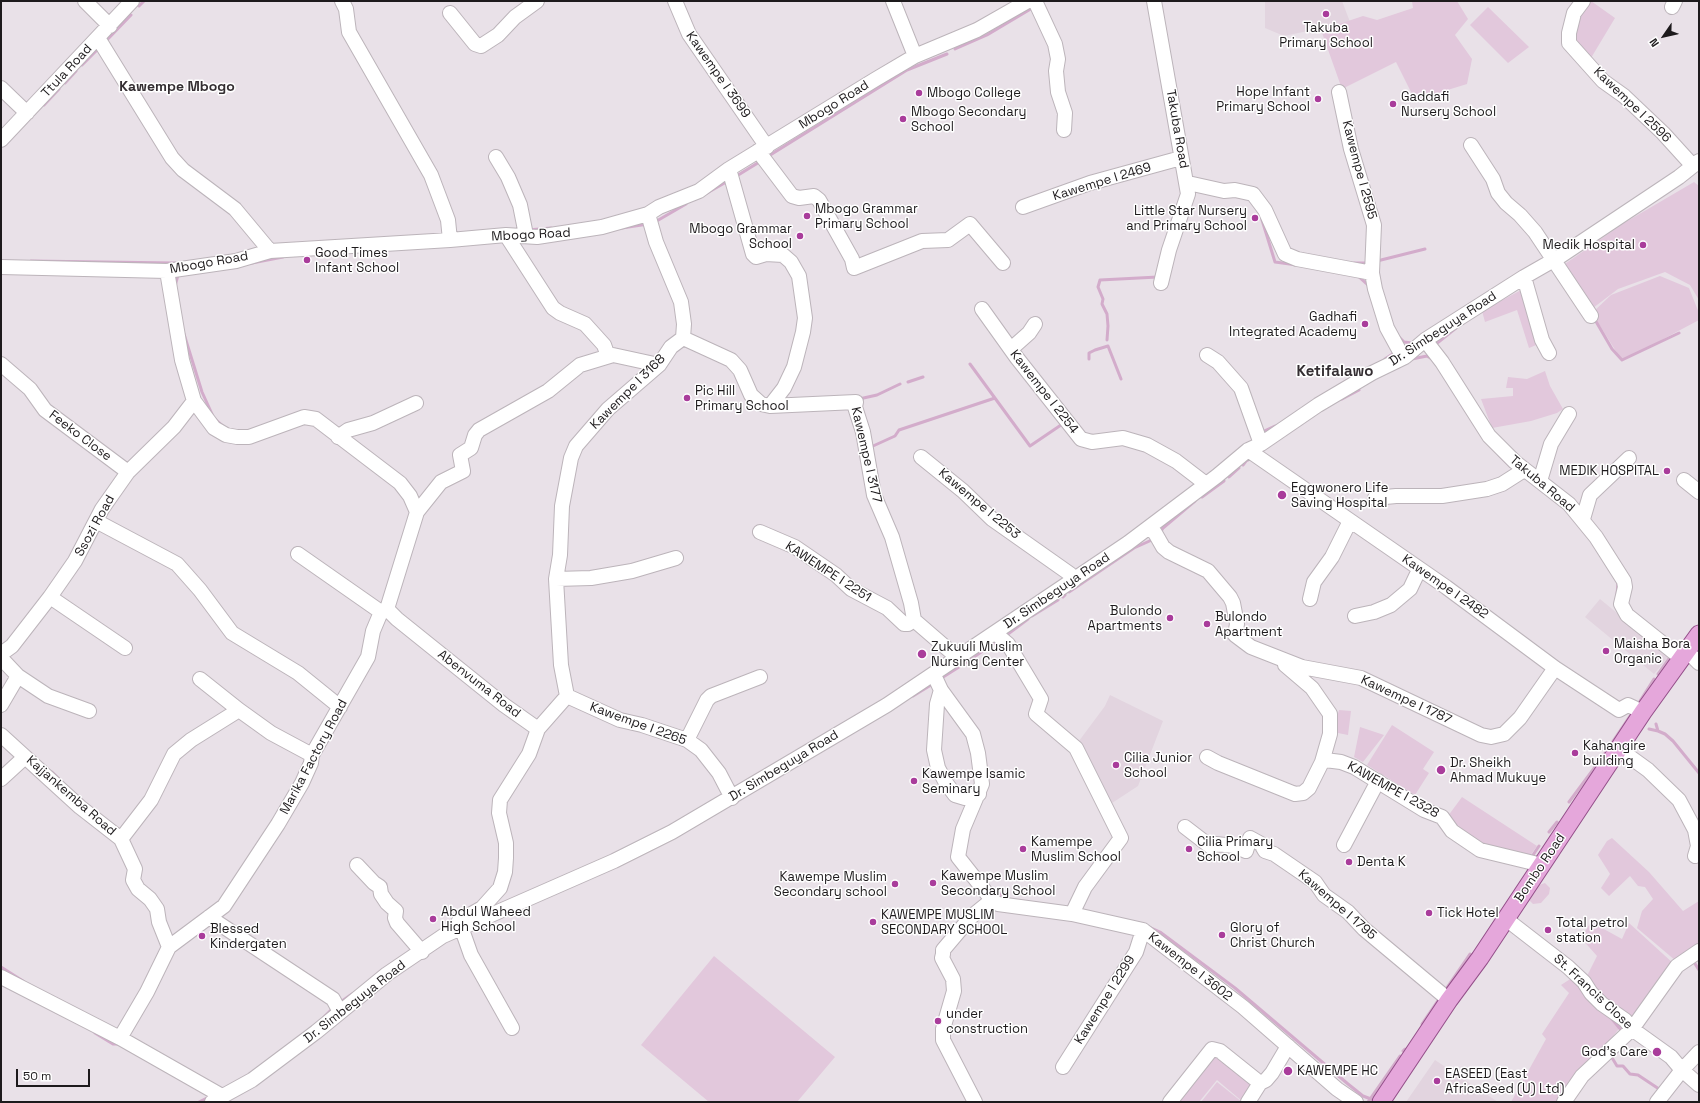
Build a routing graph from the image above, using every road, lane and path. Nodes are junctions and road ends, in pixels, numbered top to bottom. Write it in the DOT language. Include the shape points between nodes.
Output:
graph roads {
  1 [pos="85,1"];
  2 [pos="132,1"];
  3 [pos="342,1"];
  4 [pos="536,1"];
  5 [pos="675,1"];
  6 [pos="893,1"];
  7 [pos="1028,1"];
  8 [pos="1035,1"];
  9 [pos="1154,1"];
  10 [pos="1583,1"];
  11 [pos="450,13"];
  12 [pos="110,26"];
  13 [pos="98,38"];
  14 [pos="915,56"];
  15 [pos="1,88"];
  16 [pos="1339,92"];
  17 [pos="27,113"];
  18 [pos="1064,130"];
  19 [pos="1,140"];
  20 [pos="1471,145"];
  21 [pos="763,149"];
  22 [pos="496,157"];
  23 [pos="1181,158"];
  24 [pos="1696,164"];
  25 [pos="728,169"];
  26 [pos="1188,183"];
  27 [pos="1023,207"];
  28 [pos="648,214"];
  29 [pos="525,232"];
  30 [pos="506,235"];
  31 [pos="450,240"];
  32 [pos="270,251"];
  33 [pos="1554,260"];
  34 [pos="1003,263"];
  35 [pos="1,267"];
  36 [pos="167,271"];
  37 [pos="1372,274"];
  38 [pos="1524,277"];
  39 [pos="1161,283"];
  40 [pos="982,309"];
  41 [pos="1591,316"];
  42 [pos="1035,324"];
  43 [pos="683,338"];
  44 [pos="1425,340"];
  45 [pos="1011,349"];
  46 [pos="1549,354"];
  47 [pos="1207,355"];
  48 [pos="608,356"];
  49 [pos="1404,357"];
  50 [pos="1,364"];
  51 [pos="658,365"];
  52 [pos="194,401"];
  53 [pos="416,404"];
  54 [pos="770,406"];
  55 [pos="1569,414"];
  56 [pos="338,437"];
  57 [pos="1261,444"];
  58 [pos="1248,450"];
  59 [pos="921,457"];
  60 [pos="1629,458"];
  61 [pos="1524,470"];
  62 [pos="128,472"];
  63 [pos="1684,480"];
  64 [pos="1540,481"];
  65 [pos="1206,484"];
  66 [pos="1699,492"];
  67 [pos="1375,498"];
  68 [pos="417,512"];
  69 [pos="1583,519"];
  70 [pos="96,521"];
  71 [pos="1350,521"];
  72 [pos="1150,528"];
  73 [pos="760,532"];
  74 [pos="298,554"];
  75 [pos="676,558"];
  76 [pos="1419,570"];
  77 [pos="556,579"];
  78 [pos="1074,580"];
  79 [pos="50,597"];
  80 [pos="1310,599"];
  81 [pos="384,610"];
  82 [pos="1355,616"];
  83 [pos="914,620"];
  84 [pos="995,633"];
  85 [pos="1699,634"];
  86 [pos="125,648"];
  87 [pos="1,654"];
  88 [pos="1684,654"];
  89 [pos="1,658"];
  90 [pos="958,658"];
  91 [pos="1279,659"];
  92 [pos="1699,663"];
  93 [pos="1555,668"];
  94 [pos="934,674"];
  95 [pos="18,676"];
  96 [pos="760,677"];
  97 [pos="200,678"];
  98 [pos="941,690"];
  99 [pos="567,696"];
  100 [pos="1,705"];
  101 [pos="340,707"];
  102 [pos="1630,709"];
  103 [pos="240,710"];
  104 [pos="89,711"];
  105 [pos="538,729"];
  106 [pos="1,736"];
  107 [pos="687,740"];
  108 [pos="1619,749"];
  109 [pos="312,755"];
  110 [pos="26,757"];
  111 [pos="1208,757"];
  112 [pos="1322,762"];
  113 [pos="1,779"];
  114 [pos="1378,781"];
  115 [pos="979,794"];
  116 [pos="732,798"];
  117 [pos="1185,827"];
  118 [pos="121,839"];
  119 [pos="1344,845"];
  120 [pos="1695,856"];
  121 [pos="357,865"];
  122 [pos="1542,865"];
  123 [pos="992,900"];
  124 [pos="1072,914"];
  125 [pos="209,917"];
  126 [pos="1506,919"];
  127 [pos="459,921"];
  128 [pos="1143,930"];
  129 [pos="169,947"];
  130 [pos="1699,951"];
  131 [pos="422,952"];
  132 [pos="1,977"];
  133 [pos="1449,1000"];
  134 [pos="340,1012"];
  135 [pos="512,1028"];
  136 [pos="1632,1029"];
  137 [pos="120,1038"];
  138 [pos="1288,1046"];
  139 [pos="1699,1052"];
  140 [pos="1064,1067"];
  141 [pos="1680,1068"];
  142 [pos="1260,1083"];
  143 [pos="1699,1085"];
  144 [pos="217,1099"];
  145 [pos="975,1102"];
  146 [pos="1170,1102"];
  147 [pos="1248,1102"];
  148 [pos="1356,1102"];
  149 [pos="1381,1102"];
  150 [pos="1564,1102"];
  151 [pos="1657,1102"];
  1 -- 12 [label="street"];
  2 -- 12 [label="street, Ttula Road"];
  3 -- 31 [label="street" via="346,9 349,32 431,175 448,220"];
  4 -- 11 [label="street" via="515,17 498,35 481,46 475,44"];
  5 -- 21 [label="street, Kawempe I 3699" via="689,34"];
  6 -- 14 [label="street"];
  7 -- 14 [label="street, Mbogo Road" via="977,30"];
  8 -- 18 [label="street" via="1056,44 1056,71 1058,92 1065,114"];
  9 -- 23 [label="street, Takuba Road"];
  10 -- 24 [label="street, Kawempe I 2596" via="1574,13 1569,43 1603,80 1624,96"];
  12 -- 13 [label="street, Ttula Road"];
  13 -- 17 [label="street, Ttula Road"];
  13 -- 32 [label="street" via="172,158 183,170 235,209"];
  14 -- 21 [label="street, Mbogo Road"];
  15 -- 17 [label="street"];
  16 -- 37 [label="street, Kawempe I 2595" via="1350,148 1374,225"];
  17 -- 19 [label="street, Ttula Road"];
  20 -- 33 [label="street" via="1493,179 1498,193 1520,215"];
  21 -- 25 [label="street, Mbogo Road"];
  21 -- 34 [label="street, Kawempe I 3699" via="792,196 814,196 819,200 852,259 854,268 922,241 948,240 970,224"];
  22 -- 29 [label="street" via="517,198"];
  23 -- 26 [label="street, Takuba Road"];
  23 -- 27 [label="street, Kawempe I 2469" via="1090,183"];
  24 -- 33 [label="street, Dr. Simbeguya Road"];
  25 -- 28 [label="street, Mbogo Road" via="705,188"];
  25 -- 54 [label="street" via="753,254 756,257 766,254 784,255 799,276 805,318 803,332 794,367 784,388"];
  26 -- 37 [label="street, Takuba Road" via="1253,194 1266,210 1285,254 1297,259"];
  26 -- 39 [label="street" via="1188,194"];
  28 -- 29 [label="street, Mbogo Road" via="580,231 537,237"];
  28 -- 43 [label="street" via="656,242 681,302"];
  29 -- 30 [label="street, Mbogo Road"];
  30 -- 31 [label="street, Mbogo Road"];
  30 -- 48 [label="street" via="554,308 585,324 604,345"];
  31 -- 32 [label="street, Mbogo Road"];
  32 -- 36 [label="street, Mbogo Road" via="236,261"];
  33 -- 38 [label="street, Dr. Simbeguya Road"];
  33 -- 41 [label="street"];
  35 -- 36 [label="street, Mbogo Road"];
  36 -- 52 [label="street" via="182,360"];
  37 -- 49 [label="street" via="1387,328"];
  38 -- 44 [label="street, Dr. Simbeguya Road"];
  38 -- 46 [label="street" via="1542,340"];
  40 -- 45 [label="street, Kawempe I 2254"];
  42 -- 45 [label="street"];
  43 -- 51 [label="street, Kawempe I 3168" via="671,348"];
  43 -- 54 [label="street" via="731,360 742,374 751,395 758,402"];
  44 -- 49 [label="street, Dr. Simbeguya Road"];
  44 -- 61 [label="street, Takuba Road" via="1489,436"];
  45 -- 65 [label="street, Kawempe I 2254" via="1081,439 1092,442 1124,438 1147,445 1176,461"];
  47 -- 57 [label="street" via="1218,362 1241,388"];
  48 -- 51 [label="street" via="617,355"];
  48 -- 68 [label="street" via="580,365 548,391 478,430 471,448 460,456 463,471 441,482"];
  49 -- 57 [label="street, Dr. Simbeguya Road" via="1318,405"];
  50 -- 62 [label="street, Feeko Close" via="30,389 45,410"];
  51 -- 77 [label="street, Kawempe I 3168" via="608,409 576,446 571,458 562,506 560,555"];
  52 -- 56 [label="street" via="214,428 226,435 249,437 309,417 316,419"];
  52 -- 62 [label="street, Ssozi Road" via="184,416"];
  53 -- 56 [label="street" via="373,423 348,430"];
  54 -- 83 [label="street, Kawempe I 3177" via="856,402 874,495 892,537"];
  55 -- 64 [label="street" via="1551,444"];
  56 -- 68 [label="street" via="400,483 410,496"];
  57 -- 58 [label="street, Dr. Simbeguya Road"];
  58 -- 65 [label="street, Dr. Simbeguya Road"];
  58 -- 71 [label="street, Kawempe I 2482"];
  59 -- 78 [label="street, Kawempe I 2253" via="963,491 992,519 1065,570"];
  60 -- 69 [label="street" via="1590,495"];
  61 -- 64 [label="street, Takuba Road"];
  61 -- 67 [label="street" via="1502,484 1487,489 1442,496"];
  62 -- 70 [label="street, Ssozi Road"];
  63 -- 66 [label="street"];
  64 -- 69 [label="street, Takuba Road"];
  65 -- 72 [label="street, Dr. Simbeguya Road"];
  68 -- 81 [label="street, Marika Factory Road"];
  69 -- 88 [label="street, Takuba Road" via="1624,581 1621,604 1623,610 1652,636"];
  70 -- 79 [label="street, Ssozi Road" via="75,561"];
  70 -- 101 [label="street" via="177,564 232,633 298,673"];
  71 -- 76 [label="street, Kawempe I 2482"];
  71 -- 80 [label="street" via="1332,557 1314,582"];
  72 -- 78 [label="street, Dr. Simbeguya Road"];
  72 -- 91 [label="street, Kawempe I 1787" via="1163,547 1208,571 1230,597 1237,624 1235,635"];
  73 -- 83 [label="street, KAWEMPE I 2251" via="795,548 836,575 851,589 887,608 904,624"];
  74 -- 81 [label="street, Abenvuma Road"];
  75 -- 77 [label="street" via="632,571 591,578"];
  76 -- 82 [label="street" via="1410,589 1392,604 1374,612"];
  76 -- 93 [label="street, Kawempe I 2482" via="1463,599"];
  77 -- 99 [label="street, Kawempe I 3168" via="561,664"];
  78 -- 84 [label="street, Dr. Simbeguya Road"];
  79 -- 86 [label="street"];
  79 -- 87 [label="street, Ssozi Road" via="12,646"];
  81 -- 101 [label="street, Marika Factory Road" via="373,631 368,657"];
  81 -- 105 [label="street, Abenvuma Road"];
  83 -- 90 [label="street"];
  84 -- 90 [label="street, Dr. Simbeguya Road"];
  84 -- 124 [label="street" via="1008,644 1041,699 1036,714 1076,748 1121,838 1085,887"];
  85 -- 88 [label="main road, Bombo Road"];
  88 -- 92 [label="street"];
  88 -- 102 [label="main road, Bombo Road"];
  89 -- 95 [label="street"];
  90 -- 94 [label="street, Dr. Simbeguya Road"];
  91 -- 93 [label="street, Kawempe I 1787" via="1302,667 1361,678 1472,731 1491,737 1504,734 1520,718"];
  91 -- 112 [label="street" via="1312,688 1330,714 1330,734"];
  93 -- 102 [label="street, Kawempe I 2482"];
  94 -- 98 [label="street"];
  94 -- 116 [label="street, Dr. Simbeguya Road"];
  95 -- 100 [label="street"];
  95 -- 104 [label="street" via="48,696"];
  96 -- 107 [label="street" via="711,696"];
  97 -- 103 [label="street"];
  98 -- 115 [label="street" via="973,734 982,774"];
  98 -- 115 [label="street" via="937,704 934,750 938,768 956,795 965,798"];
  99 -- 105 [label="street"];
  99 -- 107 [label="street, Kawempe I 2265" via="620,720"];
  101 -- 109 [label="street, Marika Factory Road"];
  102 -- 108 [label="main road, Bombo Road"];
  103 -- 109 [label="street" via="271,733"];
  103 -- 118 [label="street" via="190,740 174,754 151,800"];
  105 -- 127 [label="street" via="529,754 500,800 499,814 506,843 505,872 500,888 482,908"];
  106 -- 110 [label="street, Kajjankemba Road"];
  107 -- 116 [label="street, Kawempe I 2265" via="701,750 719,773"];
  108 -- 120 [label="street" via="1648,770 1679,800 1696,830 1698,846"];
  108 -- 122 [label="main road, Bombo Road"];
  109 -- 125 [label="street, Marika Factory Road" via="302,784 278,824 224,906"];
  110 -- 113 [label="street"];
  110 -- 118 [label="street, Kajjankemba Road" via="80,807"];
  111 -- 112 [label="street" via="1218,764 1295,794 1303,793 1309,788"];
  112 -- 114 [label="street, KAWEMPE I 2328" via="1341,762"];
  114 -- 119 [label="street"];
  114 -- 122 [label="street, KAWEMPE I 2328" via="1424,810 1442,816 1452,831 1480,850"];
  115 -- 123 [label="street" via="963,829 958,857"];
  116 -- 127 [label="street, Dr. Simbeguya Road" via="614,861"];
  117 -- 133 [label="street, Kawempe I 1795" via="1211,847 1216,844 1234,846 1246,851 1250,838 1261,844 1265,851 1274,854 1315,882 1324,895 1348,912 1364,929"];
  118 -- 129 [label="street, Kajjankemba Road" via="136,869 133,880 157,909 159,922"];
  121 -- 131 [label="street" via="380,887 387,903 396,911 397,923"];
  122 -- 126 [label="main road, Bombo Road"];
  123 -- 124 [label="street, Kawempe I 3602" via="998,904"];
  123 -- 145 [label="street" via="971,917 943,950 942,958 953,979 954,991 943,1029 943,1040"];
  124 -- 128 [label="street, Kawempe I 3602"];
  125 -- 129 [label="street, Marika Factory Road"];
  125 -- 134 [label="street" via="333,999"];
  126 -- 133 [label="main road, Bombo Road"];
  126 -- 136 [label="street, St. Francis Close" via="1568,967 1595,997 1625,1020"];
  127 -- 131 [label="street, Dr. Simbeguya Road"];
  127 -- 135 [label="street" via="472,955"];
  128 -- 138 [label="street, Kawempe I 3602" via="1243,1007"];
  128 -- 140 [label="street, Kawempe I 2299" via="1136,952"];
  129 -- 137 [label="street, Marika Factory Road"];
  130 -- 136 [label="street" via="1677,966"];
  131 -- 134 [label="street, Dr. Simbeguya Road" via="387,974"];
  132 -- 137 [label="street"];
  133 -- 149 [label="main road, Bombo Road"];
  134 -- 144 [label="street, Dr. Simbeguya Road" via="252,1080"];
  136 -- 141 [label="street, St. Francis Close" via="1671,1056"];
  136 -- 150 [label="street" via="1582,1076"];
  137 -- 144 [label="street"];
  138 -- 142 [label="street" via="1272,1073"];
  138 -- 148 [label="street, Kawempe I 3602" via="1337,1089"];
  139 -- 141 [label="street"];
  141 -- 143 [label="street, St. Francis Close"];
  141 -- 151 [label="street"];
  142 -- 146 [label="street" via="1220,1051 1212,1049"];
  142 -- 147 [label="street"];
}
